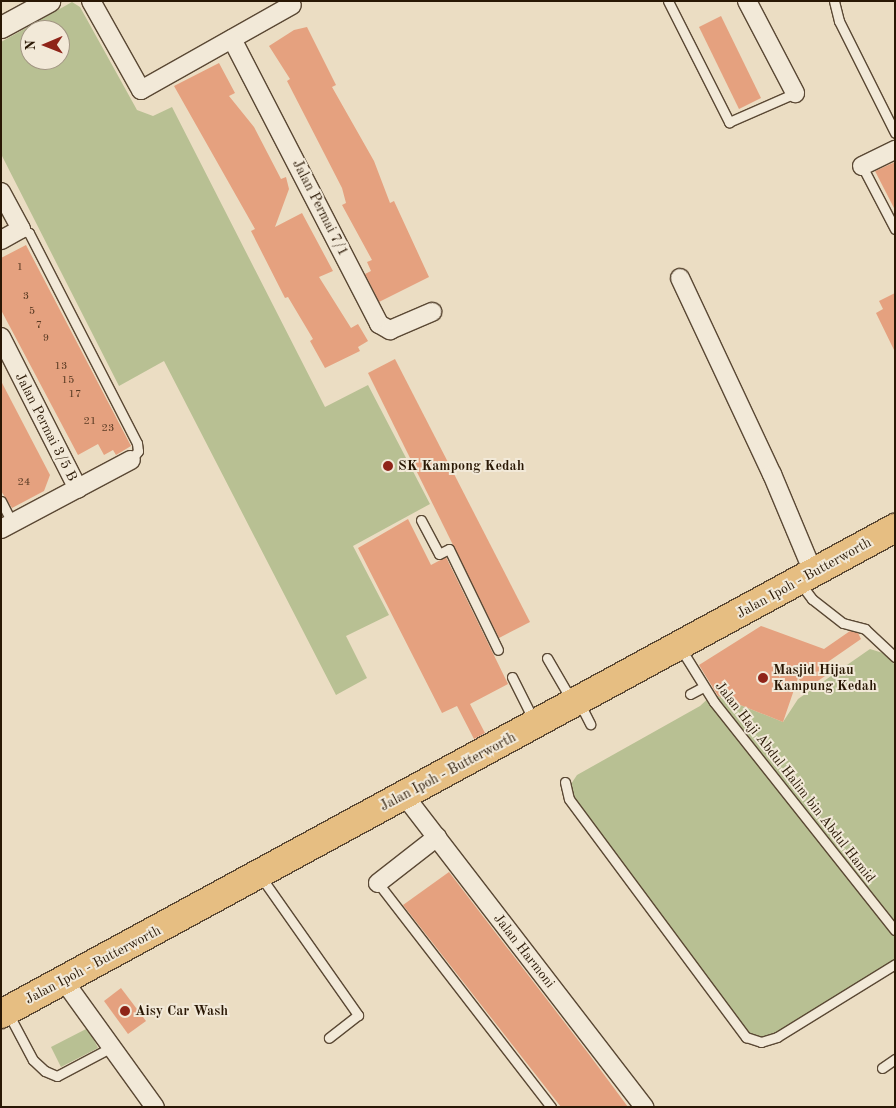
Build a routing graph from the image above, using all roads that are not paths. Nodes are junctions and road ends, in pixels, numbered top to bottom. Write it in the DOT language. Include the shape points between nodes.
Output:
graph roads {
  1 [pos="91,1"];
  2 [pos="668,1"];
  3 [pos="748,1"];
  4 [pos="834,1"];
  5 [pos="41,3"];
  6 [pos="292,5"];
  7 [pos="1,27"];
  8 [pos="232,40"];
  9 [pos="795,93"];
  10 [pos="895,133"];
  11 [pos="895,150"];
  12 [pos="862,166"];
  13 [pos="1,192"];
  14 [pos="21,229"];
  15 [pos="895,230"];
  16 [pos="1,240"];
  17 [pos="680,278"];
  18 [pos="432,312"];
  19 [pos="1,337"];
  20 [pos="131,460"];
  21 [pos="78,489"];
  22 [pos="1,501"];
  23 [pos="421,520"];
  24 [pos="7,526"];
  25 [pos="895,528"];
  26 [pos="806,576"];
  27 [pos="679,646"];
  28 [pos="498,650"];
  29 [pos="895,657"];
  30 [pos="547,658"];
  31 [pos="512,676"];
  32 [pos="703,687"];
  33 [pos="690,694"];
  34 [pos="581,710"];
  35 [pos="536,725"];
  36 [pos="565,782"];
  37 [pos="404,795"];
  38 [pos="437,837"];
  39 [pos="259,875"];
  40 [pos="378,883"];
  41 [pos="895,930"];
  42 [pos="895,964"];
  43 [pos="64,981"];
  44 [pos="3,1012"];
  45 [pos="329,1038"];
  46 [pos="112,1047"];
  47 [pos="895,1059"];
  48 [pos="882,1068"];
  49 [pos="156,1107"];
  50 [pos="551,1107"];
  51 [pos="644,1107"];
  1 -- 8 [label="street" via="141,90"];
  2 -- 9 [label="lane" via="729,122"];
  3 -- 9 [label="street"];
  4 -- 10 [label="lane" via="839,21"];
  5 -- 7 [label="street"];
  6 -- 8 [label="street"];
  8 -- 18 [label="street, Jalan Permai 7/1" via="378,324 390,330"];
  11 -- 12 [label="street"];
  12 -- 15 [label="lane"];
  13 -- 14 [label="street"];
  14 -- 16 [label="street"];
  14 -- 20 [label="lane" via="29,233 137,443 138,451"];
  17 -- 26 [label="street" via="772,474"];
  19 -- 21 [label="street, Jalan Permai 3/5 B"];
  20 -- 21 [label="street"];
  21 -- 24 [label="street"];
  22 -- 24 [label="lane"];
  23 -- 28 [label="lane" via="439,554 449,549"];
  25 -- 26 [label="highway, Jalan Ipoh - Butterworth"];
  26 -- 27 [label="highway, Jalan Ipoh - Butterworth"];
  26 -- 29 [label="lane" via="812,599 844,623 864,629"];
  27 -- 32 [label="lane, Jalan Haji Abdul Halim bin Abdul Hamid"];
  27 -- 34 [label="highway, Jalan Ipoh - Butterworth"];
  30 -- 34 [label="lane"];
  31 -- 35 [label="lane"];
  32 -- 33 [label="lane"];
  32 -- 41 [label="lane, Jalan Haji Abdul Halim bin Abdul Hamid"];
  34 -- 35 [label="highway, Jalan Ipoh - Butterworth"];
  35 -- 37 [label="highway, Jalan Ipoh - Butterworth"];
  36 -- 42 [label="lane" via="569,799 746,1037 761,1042 777,1037"];
  37 -- 38 [label="street, Jalan Harmoni"];
  37 -- 39 [label="highway, Jalan Ipoh - Butterworth"];
  38 -- 40 [label="street"];
  38 -- 51 [label="street, Jalan Harmoni"];
  39 -- 43 [label="highway, Jalan Ipoh - Butterworth"];
  39 -- 45 [label="lane" via="358,1015"];
  40 -- 50 [label="lane"];
  43 -- 44 [label="highway, Jalan Ipoh - Butterworth"];
  43 -- 46 [label="street"];
  44 -- 46 [label="lane" via="33,1060 57,1076"];
  46 -- 49 [label="street"];
  47 -- 48 [label="lane"];
}
